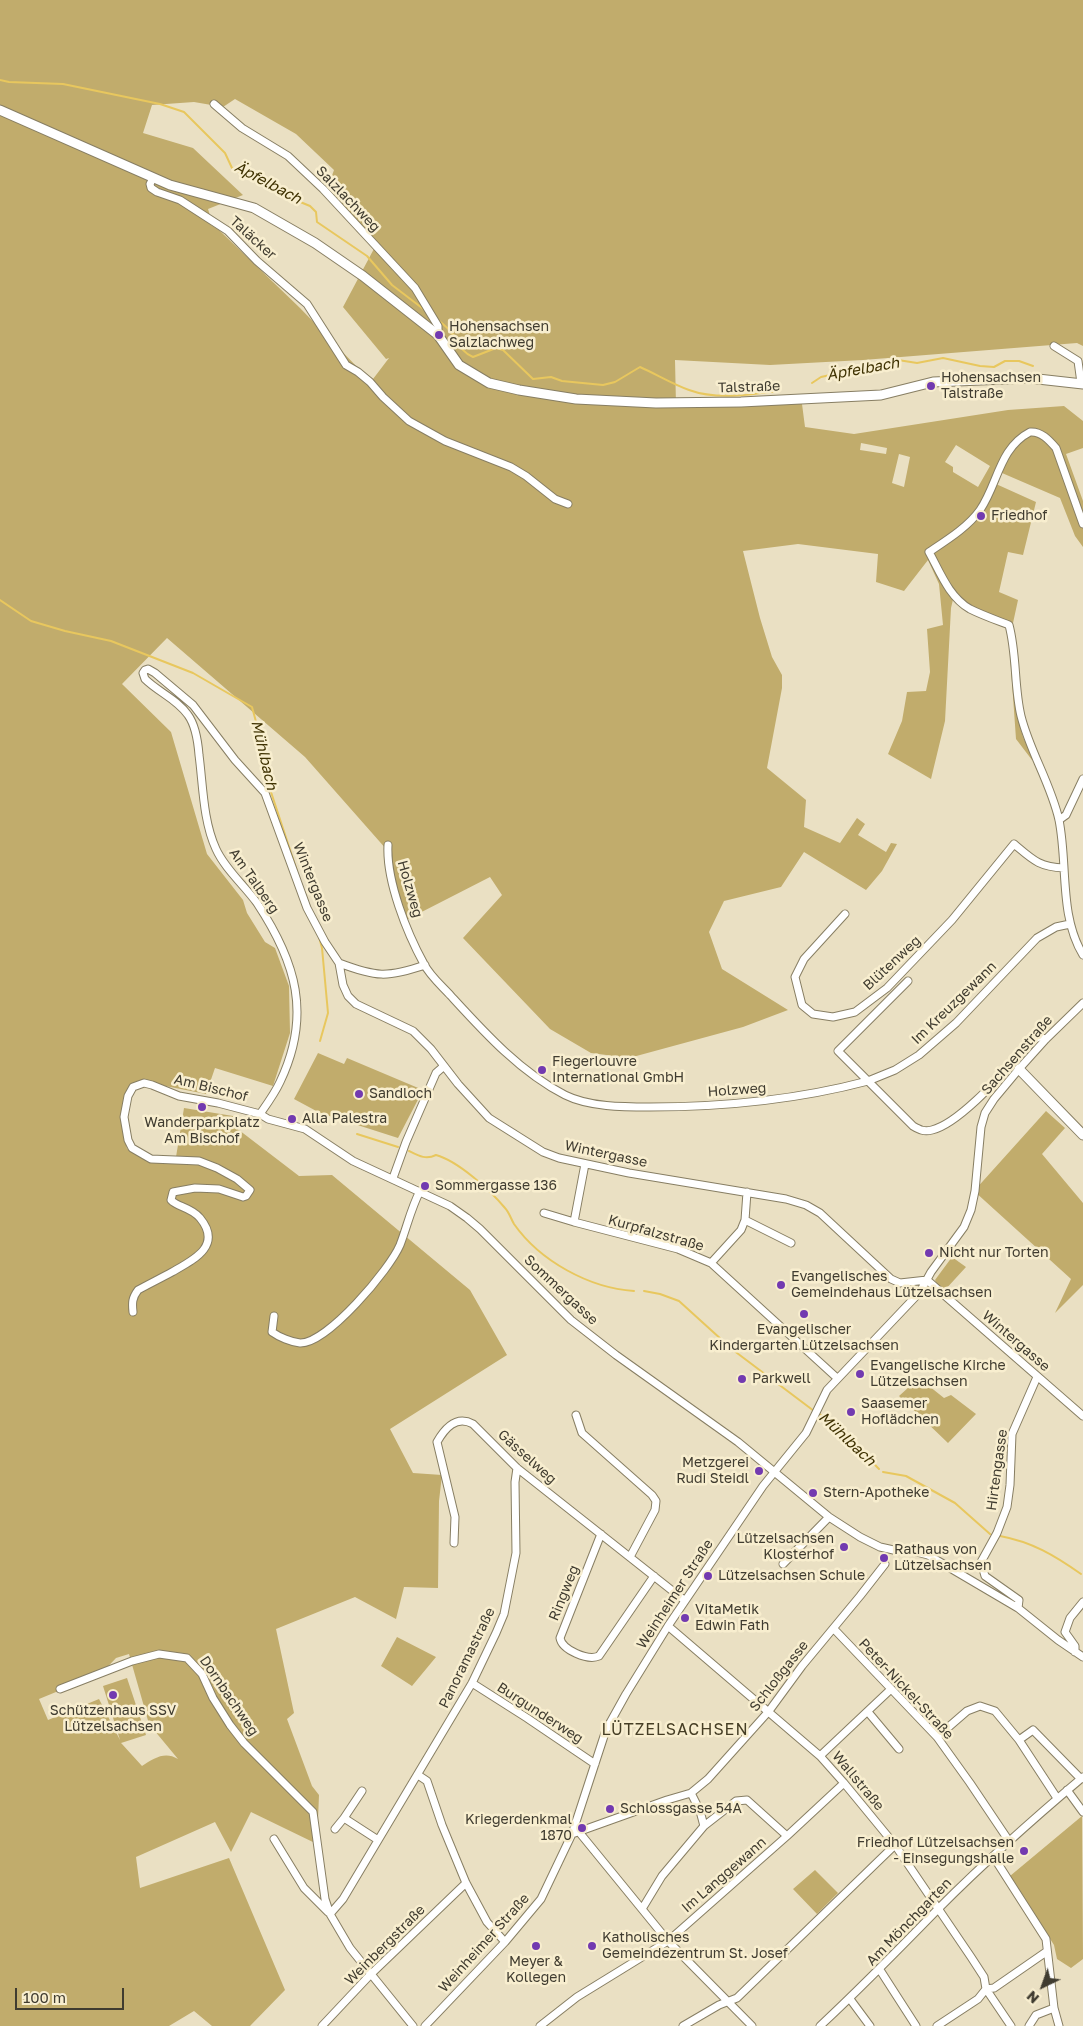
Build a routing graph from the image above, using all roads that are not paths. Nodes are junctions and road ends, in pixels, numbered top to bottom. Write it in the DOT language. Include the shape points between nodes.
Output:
graph roads {
  1 [pos="214,104"];
  2 [pos="0,110"];
  3 [pos="153,178"];
  4 [pos="438,335"];
  5 [pos="1054,346"];
  6 [pos="1082,384"];
  7 [pos="568,504"];
  8 [pos="1083,524"];
  9 [pos="143,673"];
  10 [pos="1083,779"];
  11 [pos="1059,820"];
  12 [pos="388,845"];
  13 [pos="1064,868"];
  14 [pos="845,914"];
  15 [pos="1070,924"];
  16 [pos="1083,955"];
  17 [pos="339,963"];
  18 [pos="424,965"];
  19 [pos="908,981"];
  20 [pos="1083,1003"];
  21 [pos="1046,1039"];
  22 [pos="444,1066"];
  23 [pos="1019,1069"];
  24 [pos="868,1081"];
  25 [pos="260,1114"];
  26 [pos="1083,1135"];
  27 [pos="585,1164"];
  28 [pos="393,1178"];
  29 [pos="420,1191"];
  30 [pos="975,1191"];
  31 [pos="747,1192"];
  32 [pos="544,1213"];
  33 [pos="745,1220"];
  34 [pos="574,1222"];
  35 [pos="791,1243"];
  36 [pos="711,1263"];
  37 [pos="927,1280"];
  38 [pos="133,1312"];
  39 [pos="274,1316"];
  40 [pos="1037,1377"];
  41 [pos="837,1378"];
  42 [pos="576,1415"];
  43 [pos="1083,1416"];
  44 [pos="517,1468"];
  45 [pos="773,1472"];
  46 [pos="829,1517"];
  47 [pos="601,1534"];
  48 [pos="454,1543"];
  49 [pos="895,1550"];
  50 [pos="630,1557"];
  51 [pos="783,1564"];
  52 [pos="654,1576"];
  53 [pos="684,1600"];
  54 [pos="1083,1602"];
  55 [pos="1018,1608"];
  56 [pos="668,1626"];
  57 [pos="834,1629"];
  58 [pos="1075,1652"];
  59 [pos="1083,1657"];
  60 [pos="472,1683"];
  61 [pos="60,1689"];
  62 [pos="890,1690"];
  63 [pos="769,1711"];
  64 [pos="868,1712"];
  65 [pos="937,1737"];
  66 [pos="1018,1740"];
  67 [pos="899,1749"];
  68 [pos="820,1756"];
  69 [pos="595,1764"];
  70 [pos="418,1775"];
  71 [pos="1082,1778"];
  72 [pos="844,1783"];
  73 [pos="1067,1790"];
  74 [pos="362,1792"];
  75 [pos="691,1793"];
  76 [pos="1057,1798"];
  77 [pos="1083,1812"];
  78 [pos="344,1818"];
  79 [pos="704,1826"];
  80 [pos="336,1829"];
  81 [pos="576,1833"];
  82 [pos="787,1836"];
  83 [pos="274,1839"];
  84 [pos="378,1840"];
  85 [pos="1009,1841"];
  86 [pos="896,1845"];
  87 [pos="993,1856"];
  88 [pos="466,1883"];
  89 [pos="939,1908"];
  90 [pos="642,1909"];
  91 [pos="330,1914"];
  92 [pos="668,1941"];
  93 [pos="505,1942"];
  94 [pos="1046,1952"];
  95 [pos="880,1970"];
  96 [pos="370,1975"];
  97 [pos="986,1989"];
  98 [pos="850,1999"];
  99 [pos="730,2002"];
  100 [pos="1054,2008"];
  101 [pos="946,2023"];
  102 [pos="322,2026"];
  103 [pos="413,2026"];
  104 [pos="425,2026"];
  105 [pos="540,2026"];
  106 [pos="683,2026"];
  107 [pos="752,2026"];
  108 [pos="820,2026"];
  109 [pos="870,2026"];
  110 [pos="916,2026"];
  111 [pos="937,2026"];
  112 [pos="1011,2026"];
  113 [pos="1029,2026"];
  114 [pos="1059,2026"];
  1 -- 4 [label="street, Salzlachweg" via="242,128 288,156 323,189 415,288 438,326"];
  2 -- 3 [label="street"];
  3 -- 4 [label="street, Taläcker" via="170,186 254,208 315,243 363,276"];
  3 -- 7 [label="street, Taläcker" via="151,188 180,200 228,231 307,304 346,365 370,382 409,421 445,441 511,467"];
  4 -- 6 [label="street, Talstraße" via="459,365 489,383 576,399 656,403 741,402 881,395 933,382 1029,378"];
  5 -- 6 [label="street, Talstraße" via="1078,361"];
  8 -- 11 [label="street" via="1056,448 1041,435 1030,432 1017,440 1008,452 976,515 930,552 957,599 970,609 1009,625 1020,714 1050,788"];
  9 -- 17 [label="street, Wintergasse" via="148,669 155,673 193,705 265,793 307,908"];
  9 -- 25 [label="street, Am Talberg" via="151,685 179,704 189,716 197,742 208,824 216,848 257,903 285,951 296,984 298,1023 295,1039 280,1082"];
  10 -- 11 [label="street" via="1066,815"];
  11 -- 13 [label="street"];
  12 -- 18 [label="street, Holzweg" via="393,885"];
  13 -- 14 [label="street, Blütenweg" via="1040,864 1014,844 952,920 887,988 855,1012 833,1017 813,1014 802,1005 795,976 804,959"];
  13 -- 15 [label="street"];
  15 -- 16 [label="street"];
  15 -- 24 [label="street, Im Kreuzgewann" via="1056,927 1037,938 956,1023 920,1055"];
  17 -- 18 [label="street" via="362,972 388,975"];
  17 -- 22 [label="street, Wintergasse" via="343,985 356,1004 413,1031"];
  18 -- 24 [label="street, Holzweg" via="513,1059 565,1095 582,1101 628,1107 685,1107 771,1100"];
  19 -- 24 [label="street" via="838,1051"];
  20 -- 21 [label="street, Sachsenstraße"];
  21 -- 23 [label="street, Sachsenstraße"];
  21 -- 24 [label="street" via="1035,1039 963,1112 933,1130 922,1131 914,1126"];
  22 -- 27 [label="street, Wintergasse" via="493,1121 543,1152"];
  22 -- 28 [label="street" via="436,1074"];
  23 -- 26 [label="street"];
  23 -- 30 [label="street, Sachsenstraße" via="985,1113"];
  25 -- 28 [label="street, Sommergasse" via="305,1129 353,1161"];
  25 -- 38 [label="street, Am Bischof" via="180,1096 144,1083 133,1088 124,1118 132,1148 151,1159 199,1161 237,1179 250,1190 243,1197 218,1189 195,1188 173,1192 173,1203 201,1219 208,1239 206,1246 194,1260 138,1290 133,1296"];
  27 -- 31 [label="street, Wintergasse"];
  27 -- 34 [label="street"];
  28 -- 29 [label="street, Sommergasse"];
  29 -- 39 [label="street" via="399,1247 362,1298 330,1328 313,1340 301,1343 272,1332"];
  29 -- 45 [label="street, Sommergasse" via="467,1218 571,1320 702,1415"];
  30 -- 37 [label="street, Weinheimer Straße" via="964,1227"];
  31 -- 33 [label="street"];
  31 -- 37 [label="street, Wintergasse" via="786,1198 820,1213 891,1279 900,1283"];
  32 -- 34 [label="street, Kurpfalzstraße"];
  33 -- 35 [label="street"];
  33 -- 36 [label="street" via="738,1233"];
  34 -- 36 [label="street, Kurpfalzstraße" via="678,1249"];
  36 -- 41 [label="street, Kurpfalzstraße"];
  37 -- 40 [label="street, Wintergasse"];
  37 -- 41 [label="street, Weinheimer Straße" via="902,1312"];
  40 -- 43 [label="street, Wintergasse"];
  40 -- 55 [label="street, Hirtengasse" via="1012,1434 1007,1507 981,1567 990,1582 1019,1600"];
  41 -- 45 [label="street, Weinheimer Straße" via="827,1390 806,1433"];
  42 -- 50 [label="street" via="582,1433 656,1501"];
  44 -- 47 [label="street, Gässelweg"];
  44 -- 48 [label="street, Gässelweg" via="467,1421 458,1420 444,1429 437,1442 455,1517"];
  44 -- 60 [label="street, Panoramastraße" via="514,1568 504,1614"];
  45 -- 46 [label="street, Sommergasse"];
  45 -- 53 [label="street, Weinheimer Straße"];
  46 -- 49 [label="street, Sommergasse" via="860,1538"];
  46 -- 51 [label="street"];
  47 -- 50 [label="street, Gässelweg"];
  47 -- 52 [label="street, Ringweg" via="560,1638 566,1648 592,1658 599,1656"];
  49 -- 55 [label="street, Sommergasse" via="928,1554"];
  49 -- 57 [label="street, Schloßgasse"];
  50 -- 52 [label="street, Gässelweg"];
  52 -- 53 [label="street, Gässelweg"];
  53 -- 56 [label="street, Weinheimer Straße"];
  54 -- 58 [label="street" via="1070,1618 1065,1632 1075,1646"];
  55 -- 58 [label="street, Sommergasse"];
  56 -- 63 [label="street, Wallstraße"];
  56 -- 69 [label="street, Weinheimer Straße" via="606,1730"];
  57 -- 62 [label="street, Peter-Nickel-Straße"];
  57 -- 63 [label="street, Schloßgasse"];
  58 -- 59 [label="street, Sommergasse"];
  60 -- 69 [label="street, Burgunderweg"];
  60 -- 70 [label="street, Panoramastraße"];
  61 -- 91 [label="street, Dornbachweg" via="159,1654 187,1658 202,1674 213,1698 240,1738 313,1812"];
  62 -- 64 [label="street"];
  62 -- 65 [label="street, Peter-Nickel-Straße"];
  63 -- 68 [label="street, Wallstraße"];
  63 -- 75 [label="street, Schloßgasse" via="708,1779"];
  64 -- 67 [label="street"];
  64 -- 68 [label="street"];
  65 -- 66 [label="street" via="967,1711 980,1706 995,1711"];
  65 -- 85 [label="street, Peter-Nickel-Straße"];
  66 -- 71 [label="street" via="1033,1730"];
  66 -- 76 [label="street"];
  68 -- 72 [label="street, Wallstraße"];
  69 -- 81 [label="street, Weinheimer Straße"];
  70 -- 84 [label="street, Panoramastraße"];
  70 -- 88 [label="street" via="427,1781"];
  71 -- 73 [label="street, Am Mönchgarten"];
  72 -- 82 [label="street, Im Langgewann"];
  72 -- 86 [label="street, Wallstraße"];
  73 -- 76 [label="street, Am Mönchgarten"];
  73 -- 77 [label="street"];
  74 -- 78 [label="street"];
  75 -- 79 [label="street"];
  75 -- 81 [label="street, Schloßgasse"];
  76 -- 85 [label="street, Am Mönchgarten"];
  78 -- 80 [label="street"];
  78 -- 84 [label="street"];
  79 -- 82 [label="street" via="736,1801 747,1800"];
  79 -- 90 [label="street" via="662,1876"];
  81 -- 90 [label="street"];
  81 -- 93 [label="street, Weinheimer Straße" via="541,1898"];
  82 -- 92 [label="street, Im Langgewann"];
  83 -- 91 [label="street, Dornbachweg" via="304,1888"];
  84 -- 91 [label="street, Panoramastraße" via="343,1899"];
  85 -- 87 [label="street, Am Mönchgarten"];
  86 -- 89 [label="street, Wallstraße"];
  86 -- 99 [label="street"];
  87 -- 89 [label="street, Am Mönchgarten"];
  87 -- 94 [label="street" via="1046,1939"];
  88 -- 93 [label="street" via="487,1922"];
  88 -- 96 [label="street, Weinbergstraße"];
  89 -- 95 [label="street, Am Mönchgarten"];
  89 -- 97 [label="street, Wallstraße" via="984,1976"];
  90 -- 92 [label="street"];
  91 -- 96 [label="street, Dornbachweg"];
  92 -- 99 [label="street"];
  92 -- 105 [label="street, Im Langgewann" via="577,1997"];
  93 -- 104 [label="street, Weinheimer Straße"];
  94 -- 97 [label="street" via="994,1988"];
  94 -- 100 [label="street"];
  95 -- 98 [label="street, Am Mönchgarten"];
  95 -- 110 [label="street"];
  96 -- 102 [label="street, Weinbergstraße"];
  96 -- 103 [label="street, Dornbachweg"];
  97 -- 101 [label="street"];
  97 -- 112 [label="street, Wallstraße"];
  98 -- 108 [label="street, Am Mönchgarten"];
  98 -- 109 [label="street"];
  99 -- 106 [label="street"];
  99 -- 107 [label="street"];
  100 -- 113 [label="street" via="1036,2015"];
  100 -- 114 [label="street"];
  101 -- 111 [label="street"];
}
